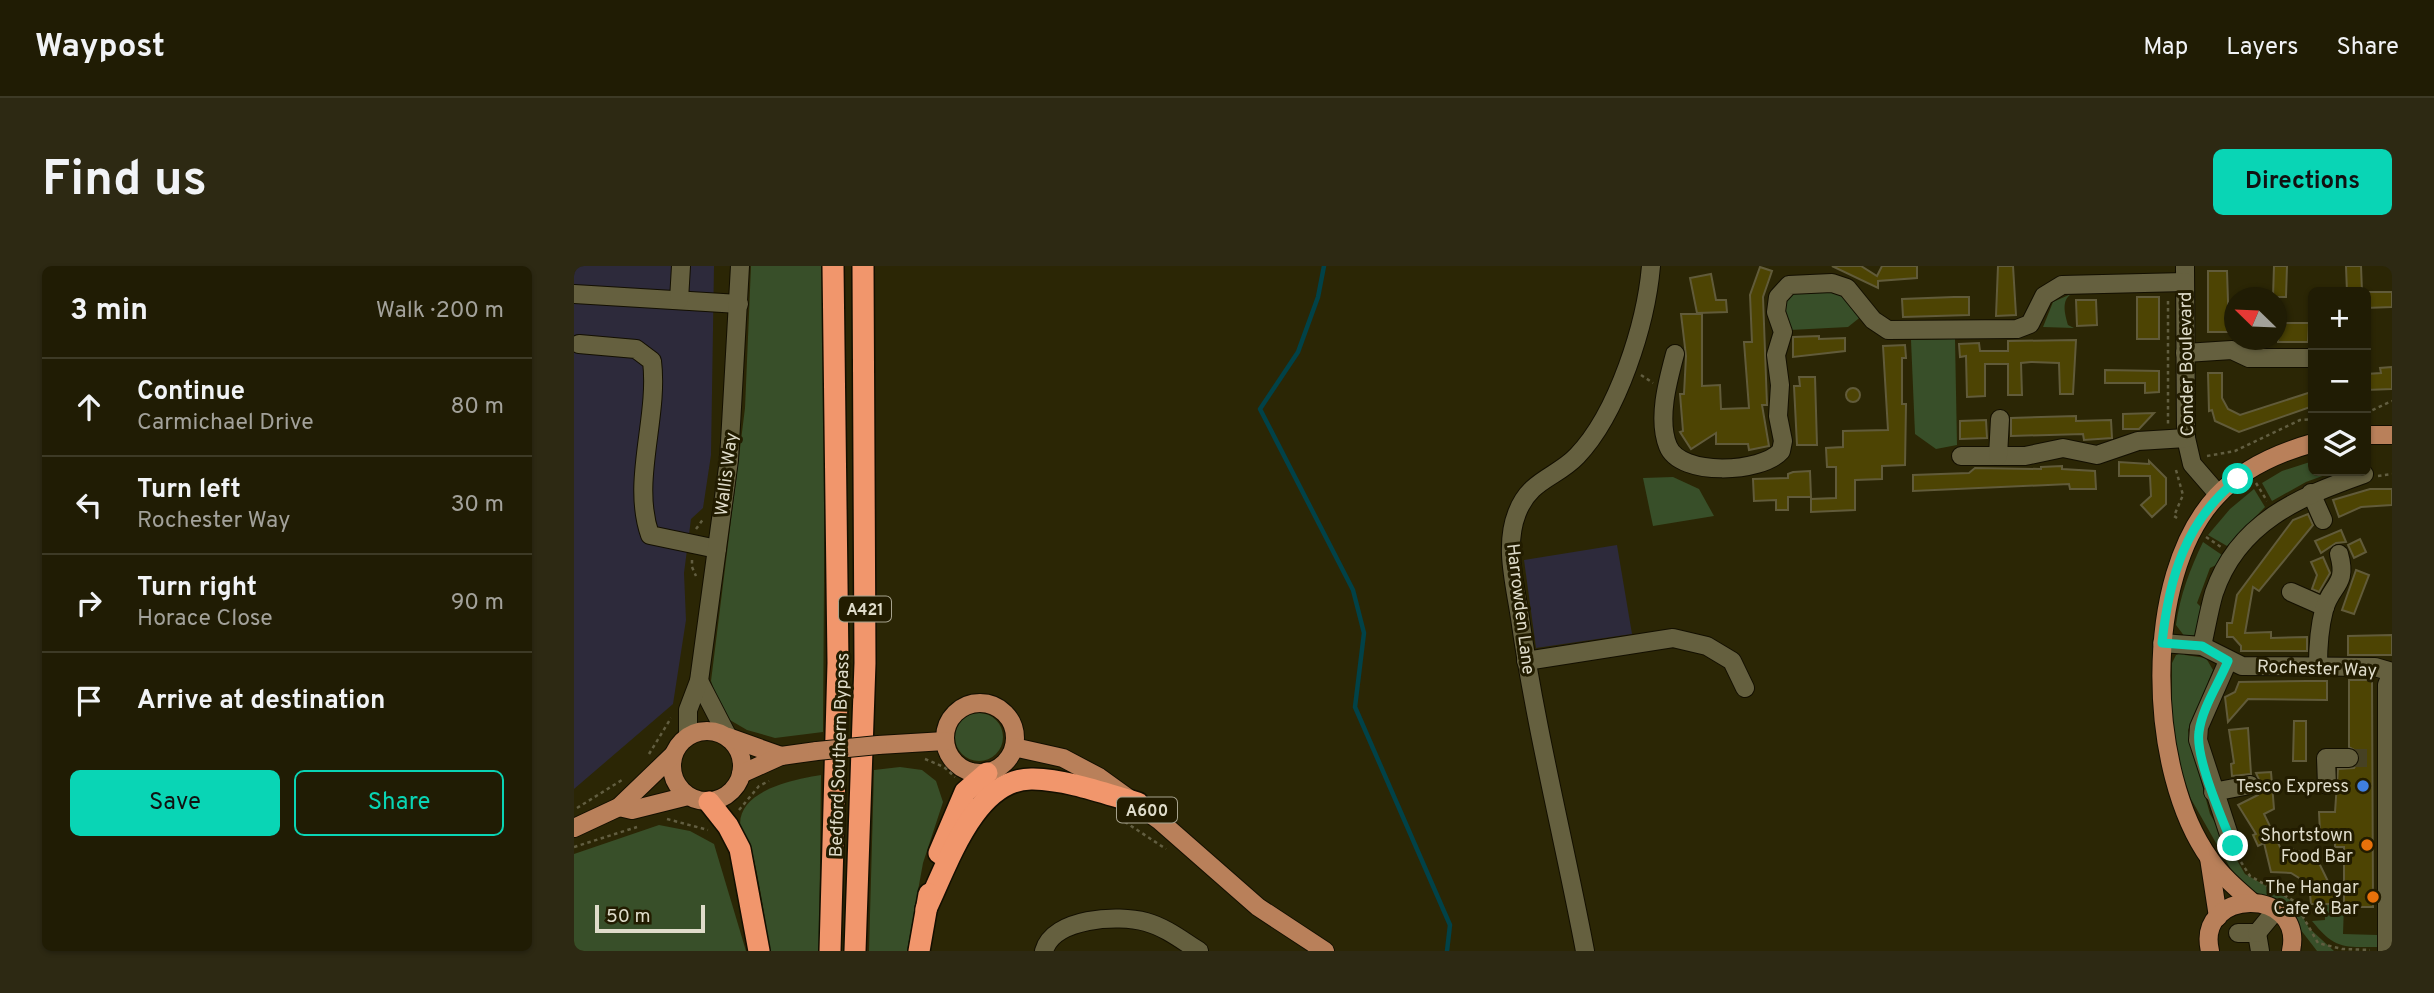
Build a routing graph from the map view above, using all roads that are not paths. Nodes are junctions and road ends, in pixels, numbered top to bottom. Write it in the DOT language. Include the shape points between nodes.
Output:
graph roads {
  1 [pos="681,266"];
  2 [pos="740,266"];
  3 [pos="833,266"];
  4 [pos="863,266"];
  5 [pos="1651,266"];
  6 [pos="2185,274"];
  7 [pos="574,294"];
  8 [pos="679,300"];
  9 [pos="739,304"];
  10 [pos="579,344"];
  11 [pos="2186,353"];
  12 [pos="1675,354"];
  13 [pos="2308,358"];
  14 [pos="2000,419"];
  15 [pos="2371,435"];
  16 [pos="2392,435"];
  17 [pos="2186,438"];
  18 [pos="2308,445"];
  19 [pos="1961,456"];
  20 [pos="1998,456"];
  21 [pos="2358,476"];
  22 [pos="2311,493"];
  23 [pos="2218,494"];
  24 [pos="2323,520"];
  25 [pos="717,549"];
  26 [pos="2339,554"];
  27 [pos="2291,592"];
  28 [pos="2325,607"];
  29 [pos="2162,643"];
  30 [pos="2202,646"];
  31 [pos="1526,661"];
  32 [pos="2228,661"];
  33 [pos="2318,666"];
  34 [pos="2392,672"];
  35 [pos="699,681"];
  36 [pos="1745,688"];
  37 [pos="688,735"];
  38 [pos="728,737"];
  39 [pos="946,741"];
  40 [pos="1014,747"];
  41 [pos="673,755"];
  42 [pos="781,755"];
  43 [pos="2349,758"];
  44 [pos="987,773"];
  45 [pos="741,774"];
  46 [pos="2250,785"];
  47 [pos="2327,785"];
  48 [pos="2213,792"];
  49 [pos="699,799"];
  50 [pos="1138,803"];
  51 [pos="619,807"];
  52 [pos="574,828"];
  53 [pos="2233,846"];
  54 [pos="2209,858"];
  55 [pos="2251,901"];
  56 [pos="926,909"];
  57 [pos="2276,910"];
  58 [pos="2218,917"];
  59 [pos="2238,933"];
  60 [pos="2258,942"];
  61 [pos="2208,949"];
  62 [pos="2295,949"];
  63 [pos="2387,950"];
  64 [pos="759,951"];
  65 [pos="830,951"];
  66 [pos="855,951"];
  67 [pos="919,951"];
  68 [pos="1044,951"];
  69 [pos="1199,951"];
  70 [pos="1325,951"];
  71 [pos="1584,951"];
  1 -- 8 [label="street"];
  2 -- 9 [label="street, Wallis Way"];
  3 -- 65 [label="highway, Bedford Southern Bypass / A421" via="838,663"];
  4 -- 66 [label="highway, Bedford Southern Bypass / A421" via="865,663"];
  5 -- 31 [label="street, Harrowden Lane" via="1635,346 1596,430 1576,458 1531,489 1515,520 1511,553"];
  6 -- 11 [label="street, Conder Boulevard"];
  6 -- 12 [label="street" via="2062,285 2044,296 2030,324 2017,329 1888,330 1873,320 1847,288 1832,283 1789,285 1778,297 1776,312 1783,332 1776,355 1781,451 1765,462 1715,470 1682,460 1668,447 1660,384"];
  7 -- 8 [label="street"];
  8 -- 9 [label="street"];
  9 -- 25 [label="street, Wallis Way" via="729,460"];
  10 -- 25 [label="street" via="636,349 652,361 655,383 642,512 650,536"];
  11 -- 13 [label="street" via="2232,350 2249,358"];
  11 -- 17 [label="street, Conder Boulevard"];
  14 -- 20 [label="street"];
  15 -- 16 [label="main road"];
  17 -- 20 [label="street" via="2138,440 2097,456 2063,449"];
  17 -- 23 [label="street, Conder Boulevard" via="2184,468"];
  18 -- 23 [label="main road" via="2270,456"];
  19 -- 20 [label="street"];
  21 -- 22 [label="street"];
  22 -- 24 [label="street"];
  22 -- 30 [label="street" via="2275,512 2232,554 2214,593"];
  23 -- 29 [label="main road" via="2199,518 2178,561"];
  25 -- 35 [label="street, Wallis Way"];
  26 -- 28 [label="street" via="2344,571"];
  27 -- 28 [label="street"];
  28 -- 33 [label="street"];
  29 -- 30 [label="street, Rochester Way"];
  29 -- 54 [label="main road" via="2162,702 2173,771"];
  30 -- 32 [label="street, Rochester Way"];
  31 -- 36 [label="street" via="1673,638 1707,646 1732,661"];
  31 -- 71 [label="street, Harrowden Lane"];
  32 -- 33 [label="street, Rochester Way" via="2242,666"];
  32 -- 48 [label="street" via="2199,727 2198,740"];
  33 -- 34 [label="street, Rochester Way" via="2375,667"];
  34 -- 63 [label="street" via="2381,758"];
  35 -- 37 [label="street, Wallis Way" via="688,710"];
  35 -- 38 [label="street"];
  37 -- 38 [label="main road" via="708,730"];
  37 -- 41 [label="main road"];
  38 -- 42 [label="main road"];
  38 -- 45 [label="main road" via="738,754"];
  39 -- 40 [label="main road" via="947,729 960,709 983,703 1005,713 1015,735"];
  39 -- 42 [label="main road, bridge"];
  39 -- 44 [label="main road" via="955,762 975,773"];
  40 -- 44 [label="main road" via="1005,764"];
  40 -- 50 [label="main road, A600" via="1063,758"];
  41 -- 49 [label="main road" via="675,779"];
  41 -- 51 [label="main road"];
  42 -- 45 [label="main road"];
  43 -- 47 [label="street" via="2326,758"];
  44 -- 56 [label="highway" via="965,792 939,854"];
  45 -- 49 [label="main road" via="729,794"];
  46 -- 48 [label="street"];
  48 -- 53 [label="street"];
  49 -- 51 [label="main road" via="632,810"];
  49 -- 64 [label="highway" via="740,849"];
  50 -- 56 [label="highway" via="1069,783 1030,778 999,788 976,810"];
  50 -- 70 [label="main road, A600" via="1258,907"];
  51 -- 52 [label="main road"];
  54 -- 55 [label="main road"];
  54 -- 58 [label="main road"];
  55 -- 57 [label="main road"];
  55 -- 58 [label="main road" via="2227,908"];
  56 -- 67 [label="highway"];
  57 -- 60 [label="street"];
  57 -- 62 [label="main road" via="2291,932"];
  58 -- 61 [label="main road"];
  59 -- 60 [label="street"];
  68 -- 69 [label="street" via="1046,943 1075,923 1115,918 1147,922"];
}
